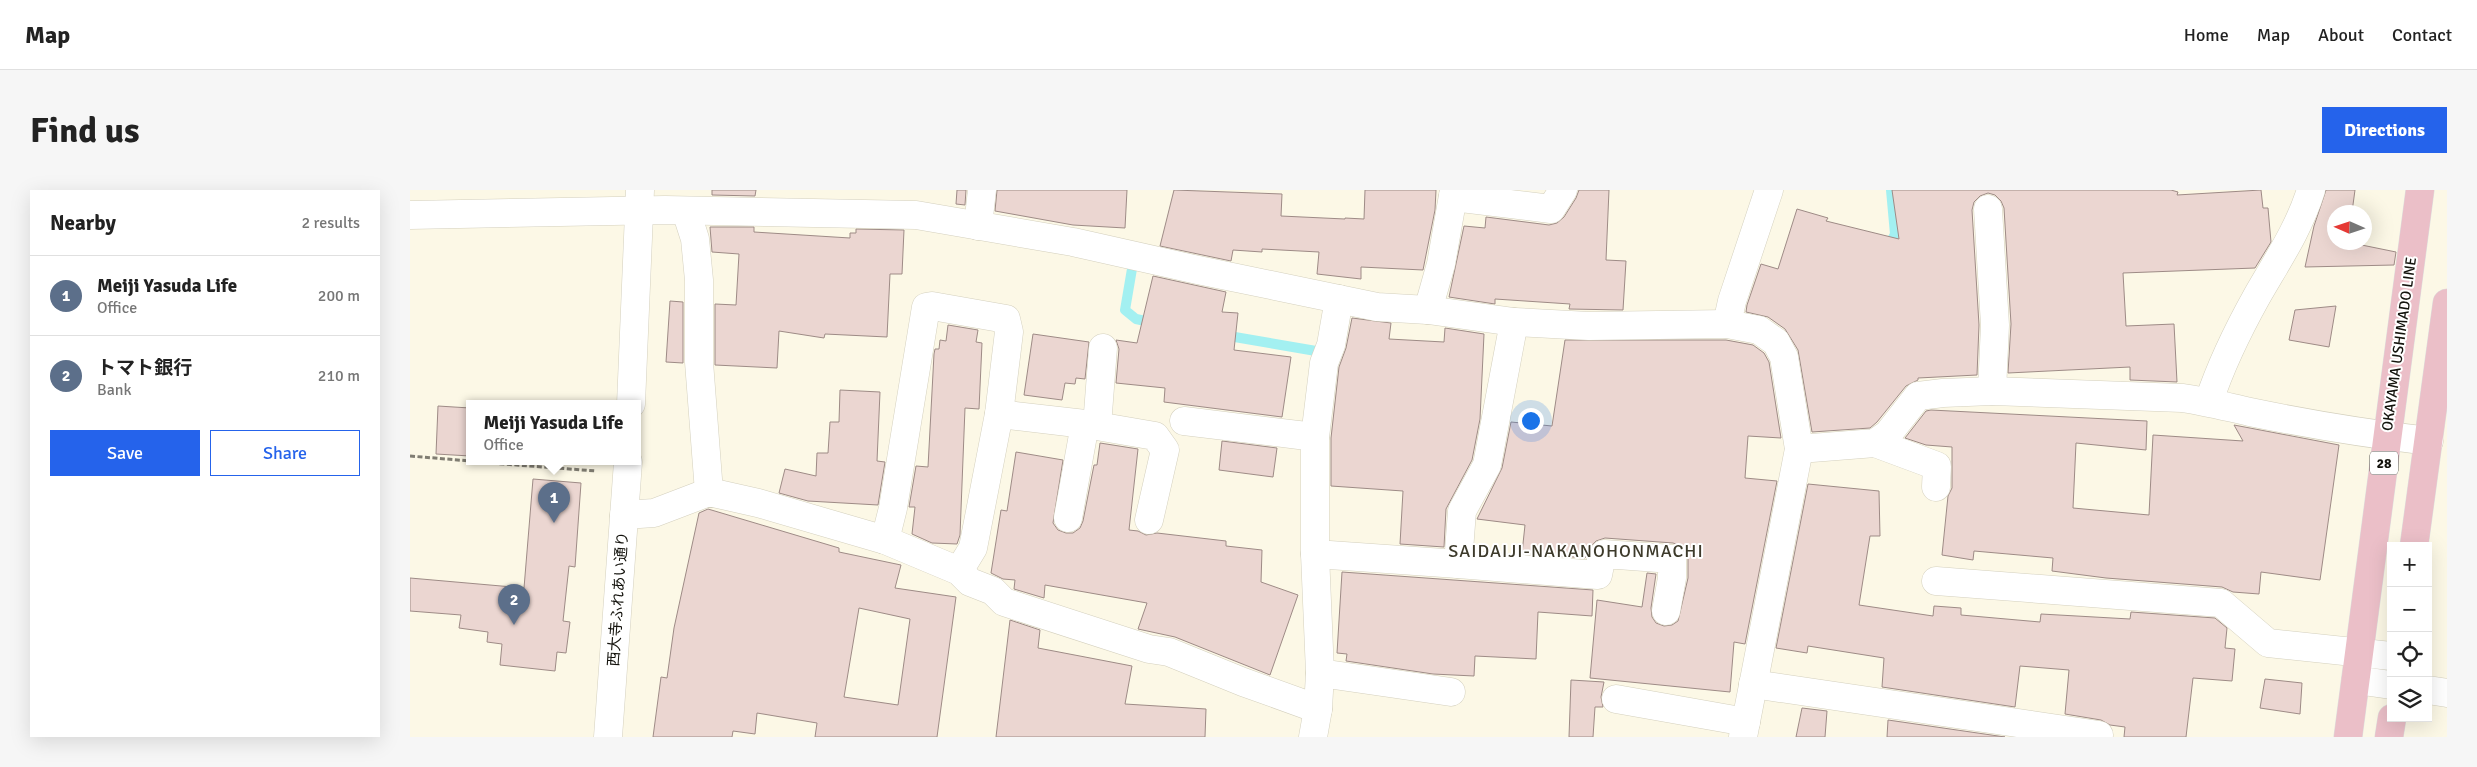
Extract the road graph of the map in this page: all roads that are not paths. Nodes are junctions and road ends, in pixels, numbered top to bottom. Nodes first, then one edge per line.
1 (982, 190) edge
2 (1563, 190) edge
3 (1769, 190) edge
4 (2312, 190) edge
5 (2420, 190) edge
6 (1454, 193) edge
7 (639, 200) edge
8 (1988, 208) dead end
9 (686, 211) junction
10 (410, 215) edge
11 (978, 226) junction
12 (1339, 299) junction
13 (2447, 303) edge
14 (1428, 310) junction
15 (1514, 322) junction
16 (1727, 324) junction
17 (1103, 348) dead end
18 (1992, 391) junction
19 (631, 400) edge
20 (2209, 402) junction
21 (999, 414) junction
22 (1184, 420) dead end
23 (1091, 425) junction
24 (2387, 436) junction
25 (1315, 437) junction
26 (2429, 441) junction
27 (1875, 443) junction
28 (1799, 449) junction
29 (1937, 465) dead end
30 (627, 468) edge
31 (708, 492) junction
32 (624, 515) junction
33 (1068, 518) dead end
34 (1149, 520) dead end
35 (885, 540) junction
36 (2415, 542) edge
37 (1315, 554) junction
38 (1458, 564) junction
39 (958, 570) junction
40 (1936, 581) dead end
41 (1666, 611) dead end
42 (2359, 653) junction
43 (2387, 656) edge
44 (1320, 673) junction
45 (2356, 680) junction
46 (1753, 684) junction
47 (2387, 684) edge
48 (2432, 691) edge
49 (1451, 692) dead end
50 (2447, 693) edge
51 (1616, 699) dead end
52 (1318, 709) junction
53 (2391, 722) edge
54 (1745, 729) edge
55 (2099, 735) dead end
56 (608, 737) edge
57 (1313, 737) edge
58 (2348, 737) edge
59 (2389, 737) edge

1 - 11 street
2 - 6 street
3 - 16 street
4 - 20 street
5 - 24 main road, OKAYAMA USHIMADO LINE / 28
6 - 14 street
7 - 9 street
7 - 10 street
7 - 19 street
8 - 18 street
9 - 11 street
9 - 31 street
11 - 12 street
12 - 14 street
12 - 25 street
13 - 26 main road
14 - 15 street
15 - 16 street
15 - 38 street
16 - 28 street
17 - 23 street
18 - 20 street
18 - 27 street
20 - 24 street
21 - 23 street
21 - 35 street
21 - 39 street
22 - 25 street
23 - 33 street
23 - 34 street
24 - 26 street
24 - 42 main road, OKAYAMA USHIMADO LINE / 28
25 - 37 street
26 - 36 main road
27 - 28 street
27 - 29 street
28 - 46 street
30 - 32 street, 西大寺ふれあい通り
31 - 32 street
31 - 35 street
32 - 56 street, 西大寺ふれあい通り
35 - 39 street
37 - 38 street
37 - 44 street
38 - 41 street
39 - 52 street
40 - 42 street
42 - 43 street
42 - 45 main road, OKAYAMA USHIMADO LINE / 28
44 - 49 street
44 - 52 street
45 - 47 street
45 - 58 main road, OKAYAMA USHIMADO LINE / 28
46 - 54 street
46 - 55 street
48 - 50 street
51 - 54 street
52 - 57 street
53 - 59 main road

